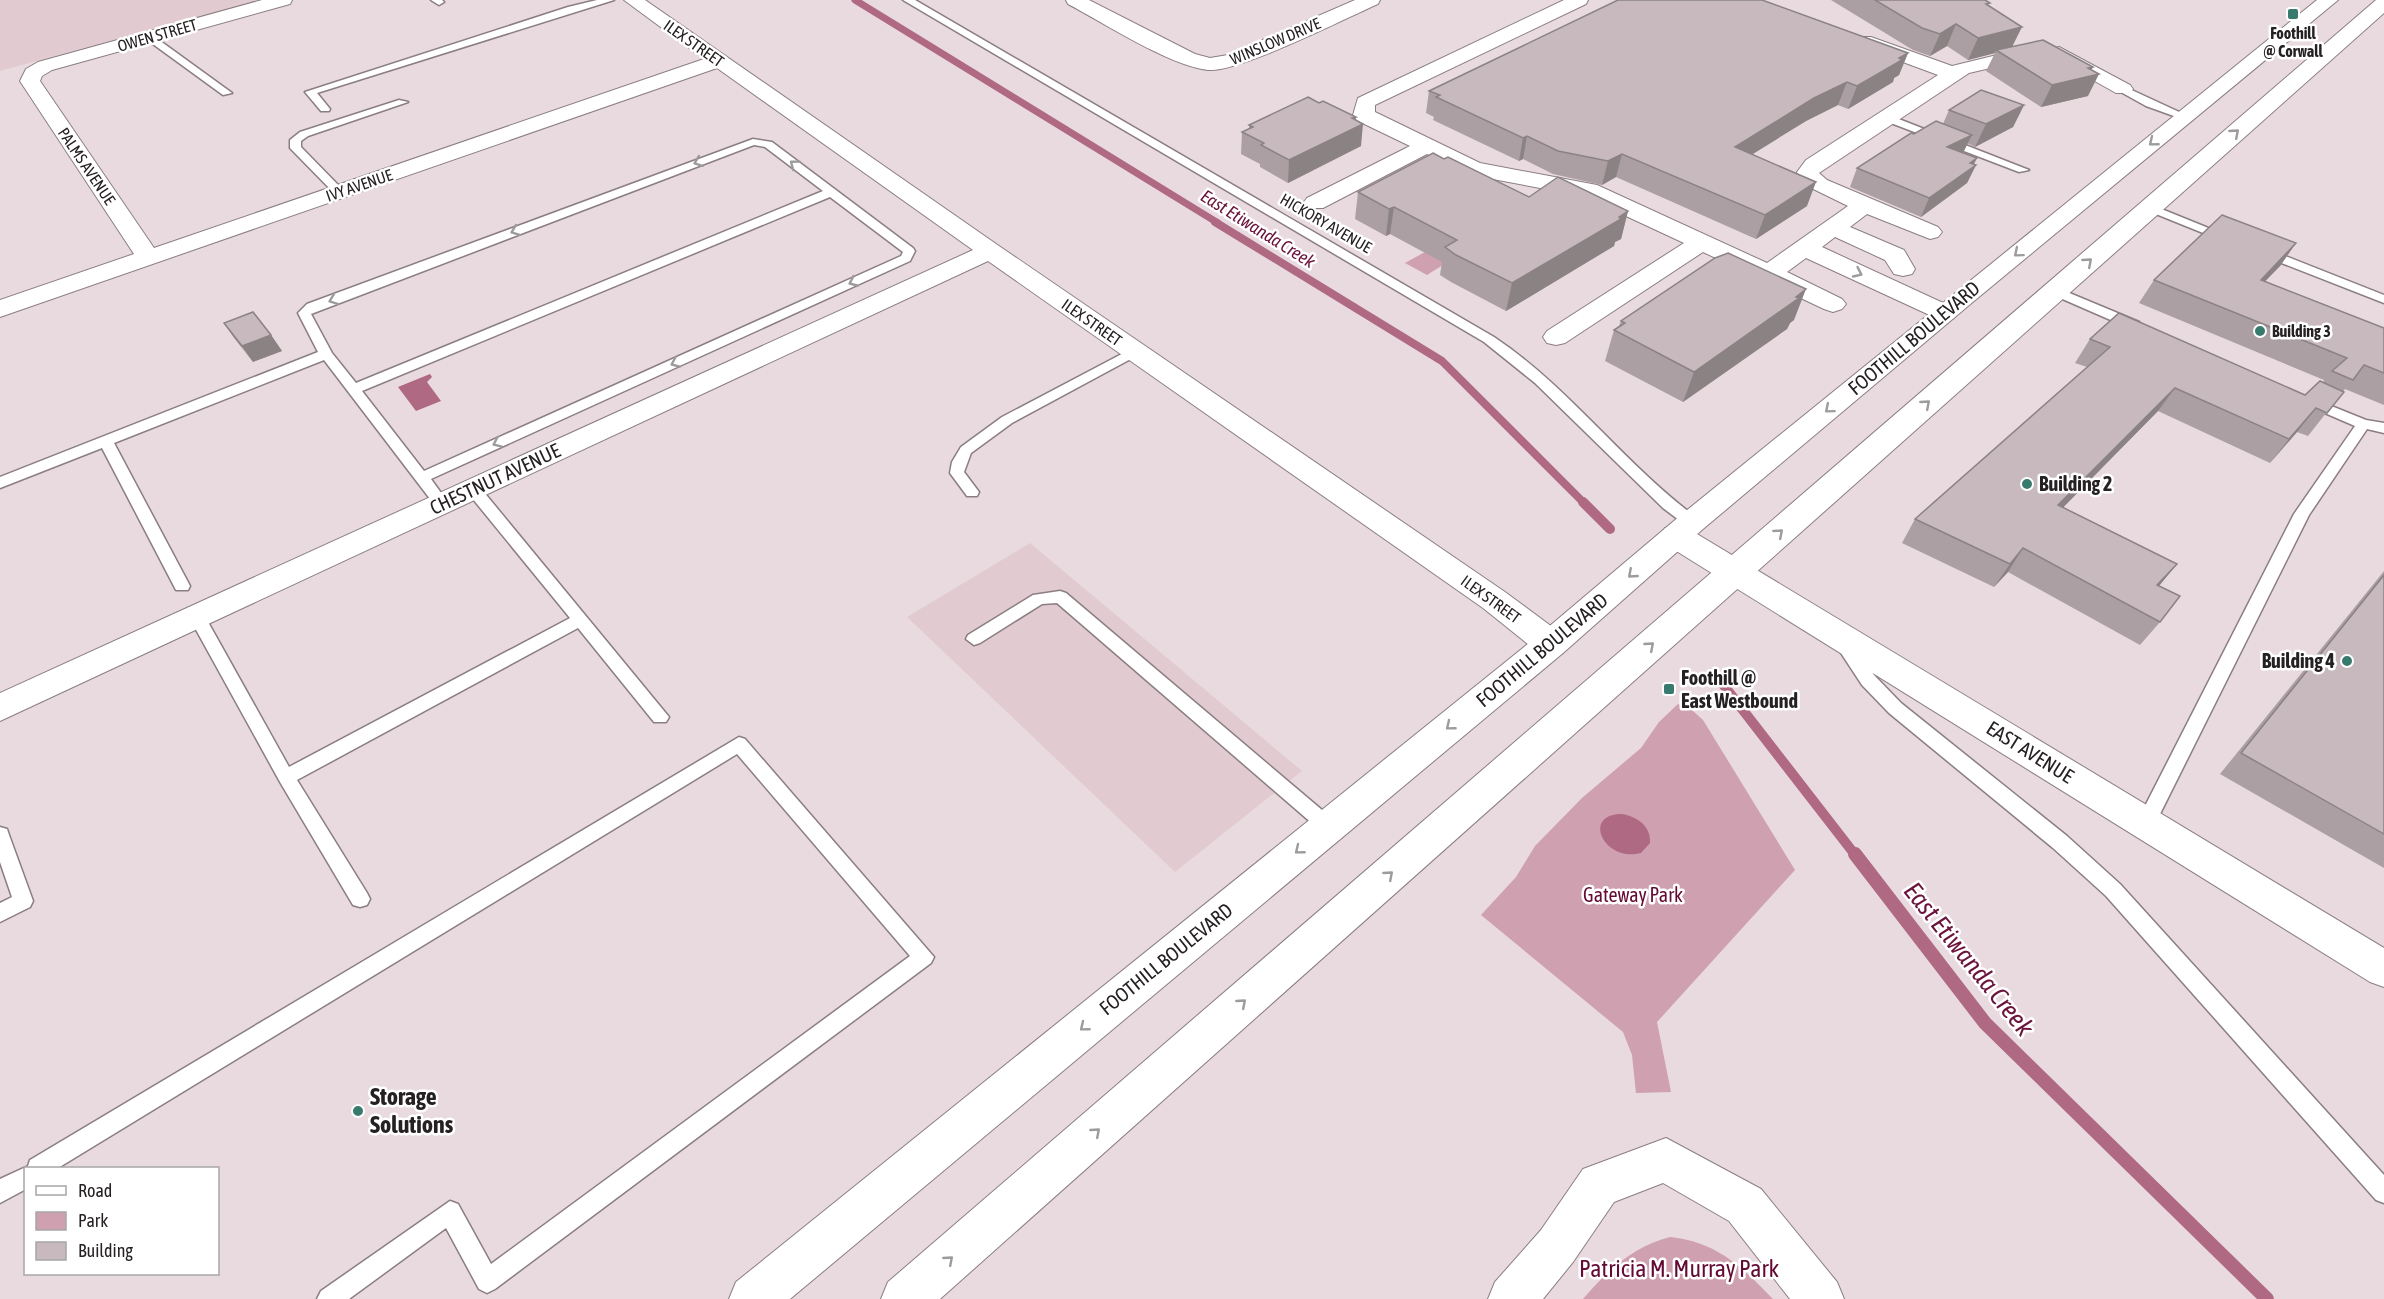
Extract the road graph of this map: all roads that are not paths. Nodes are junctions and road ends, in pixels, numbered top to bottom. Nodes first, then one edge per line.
1 (283, 0) edge
2 (609, 0) edge
3 (633, 0) edge
4 (908, 0) edge
5 (1075, 0) edge
6 (1371, 0) edge
7 (1580, 0) edge
8 (2329, 0) edge
9 (2384, 3) edge
10 (2022, 32) dead end
11 (1848, 36) edge
12 (149, 37) junction
13 (2051, 48) junction
14 (718, 61) junction
15 (33, 73) joint
16 (1953, 73) junction
17 (2123, 89) joint
18 (227, 93) dead end
19 (403, 102) dead end
20 (325, 109) dead end
21 (2185, 117) junction
22 (1887, 118) junction
23 (1426, 146) junction
24 (2023, 171) dead end
25 (339, 192) junction
26 (832, 192) junction
27 (1315, 203) dead end
28 (1865, 205) junction
29 (2150, 208) junction
30 (1930, 232) dead end
31 (1821, 237) junction
32 (1701, 242) junction
33 (990, 251) junction
34 (149, 258) junction
35 (1769, 273) junction
36 (2055, 291) junction
37 (1965, 296) junction
38 (2384, 299) edge
39 (1833, 304) dead end
40 (0, 309) edge
41 (1945, 313) junction
42 (2150, 332) edge
43 (1556, 337) dead end
44 (1135, 351) junction
45 (326, 354) junction
46 (354, 389) junction
47 (2299, 397) edge
48 (2363, 424) junction
49 (2384, 428) edge
50 (106, 441) junction
51 (423, 477) junction
52 (0, 483) edge
53 (473, 489) junction
54 (972, 492) dead end
55 (442, 504) junction
56 (1684, 529) junction
57 (1735, 571) junction
58 (182, 586) dead end
59 (197, 617) junction
60 (580, 620) junction
61 (1836, 633) junction
62 (974, 639) dead end
63 (1551, 644) junction
64 (0, 708) edge
65 (660, 717) dead end
66 (286, 777) junction
67 (2146, 823) junction
68 (1328, 826) junction
69 (0, 835) edge
70 (360, 899) dead end
71 (0, 913) edge
72 (2384, 969) edge
73 (41, 1167) edge
74 (24, 1177) edge
75 (0, 1192) edge
76 (2384, 1192) edge
77 (329, 1299) edge
78 (753, 1299) edge
79 (905, 1299) edge
80 (1512, 1299) edge
81 (1820, 1299) edge

1 - 12 street, OWEN STREET
2 - 20 lane
3 - 14 street, ILEX STREET
4 - 56 lane, HICKORY AVENUE
5 - 6 street, WINSLOW DRIVE
7 - 23 street
8 - 21 street, FOOTHILL BOULEVARD
29 -> 9 street
10 - 13 street
11 - 16 street
12 - 15 street, OWEN STREET
12 - 18 lane
13 - 16 street
13 - 17 street
14 - 25 street, IVY AVENUE
14 - 33 street, ILEX STREET
15 - 34 street, PALMS AVENUE
16 - 22 street
17 - 21 lane
19 - 25 lane
21 -> 37 street, FOOTHILL BOULEVARD
22 - 24 lane
22 - 28 street
23 - 27 street
23 - 32 street
25 - 34 street, IVY AVENUE
26 -> 45 lane
26 - 46 lane
26 -> 51 lane
28 - 30 street
28 - 31 street
36 -> 29 street
29 - 38 lane
31 - 35 street
31 - 37 street
31 -> 41 street
32 - 35 street
32 - 43 street
33 - 44 street, ILEX STREET
33 - 53 street, CHESTNUT AVENUE
34 - 40 street, IVY AVENUE
35 - 39 street
36 - 42 lane
57 -> 36 street
37 - 41 street, FOOTHILL BOULEVARD
41 -> 56 street, FOOTHILL BOULEVARD
44 - 54 lane
44 - 63 street, ILEX STREET
45 - 46 lane
45 - 50 lane
46 - 51 lane
47 - 48 lane
48 - 49 lane
48 - 67 lane
50 - 52 lane
50 - 58 lane
51 - 55 lane
53 - 55 street, CHESTNUT AVENUE
53 - 60 lane
55 - 59 street, CHESTNUT AVENUE
56 - 57 street, EAST AVENUE
56 -> 63 street, FOOTHILL BOULEVARD
57 - 61 street, EAST AVENUE
79 -> 57 street
59 - 64 street, CHESTNUT AVENUE
59 - 66 lane
60 - 65 lane
60 - 66 lane
61 - 67 street, EAST AVENUE
61 - 76 lane
62 - 68 lane
63 -> 68 street, FOOTHILL BOULEVARD
66 - 70 lane
67 - 72 street, EAST AVENUE
68 -> 78 street, FOOTHILL BOULEVARD
69 - 71 lane
73 - 77 lane
74 - 75 lane
80 - 81 street

